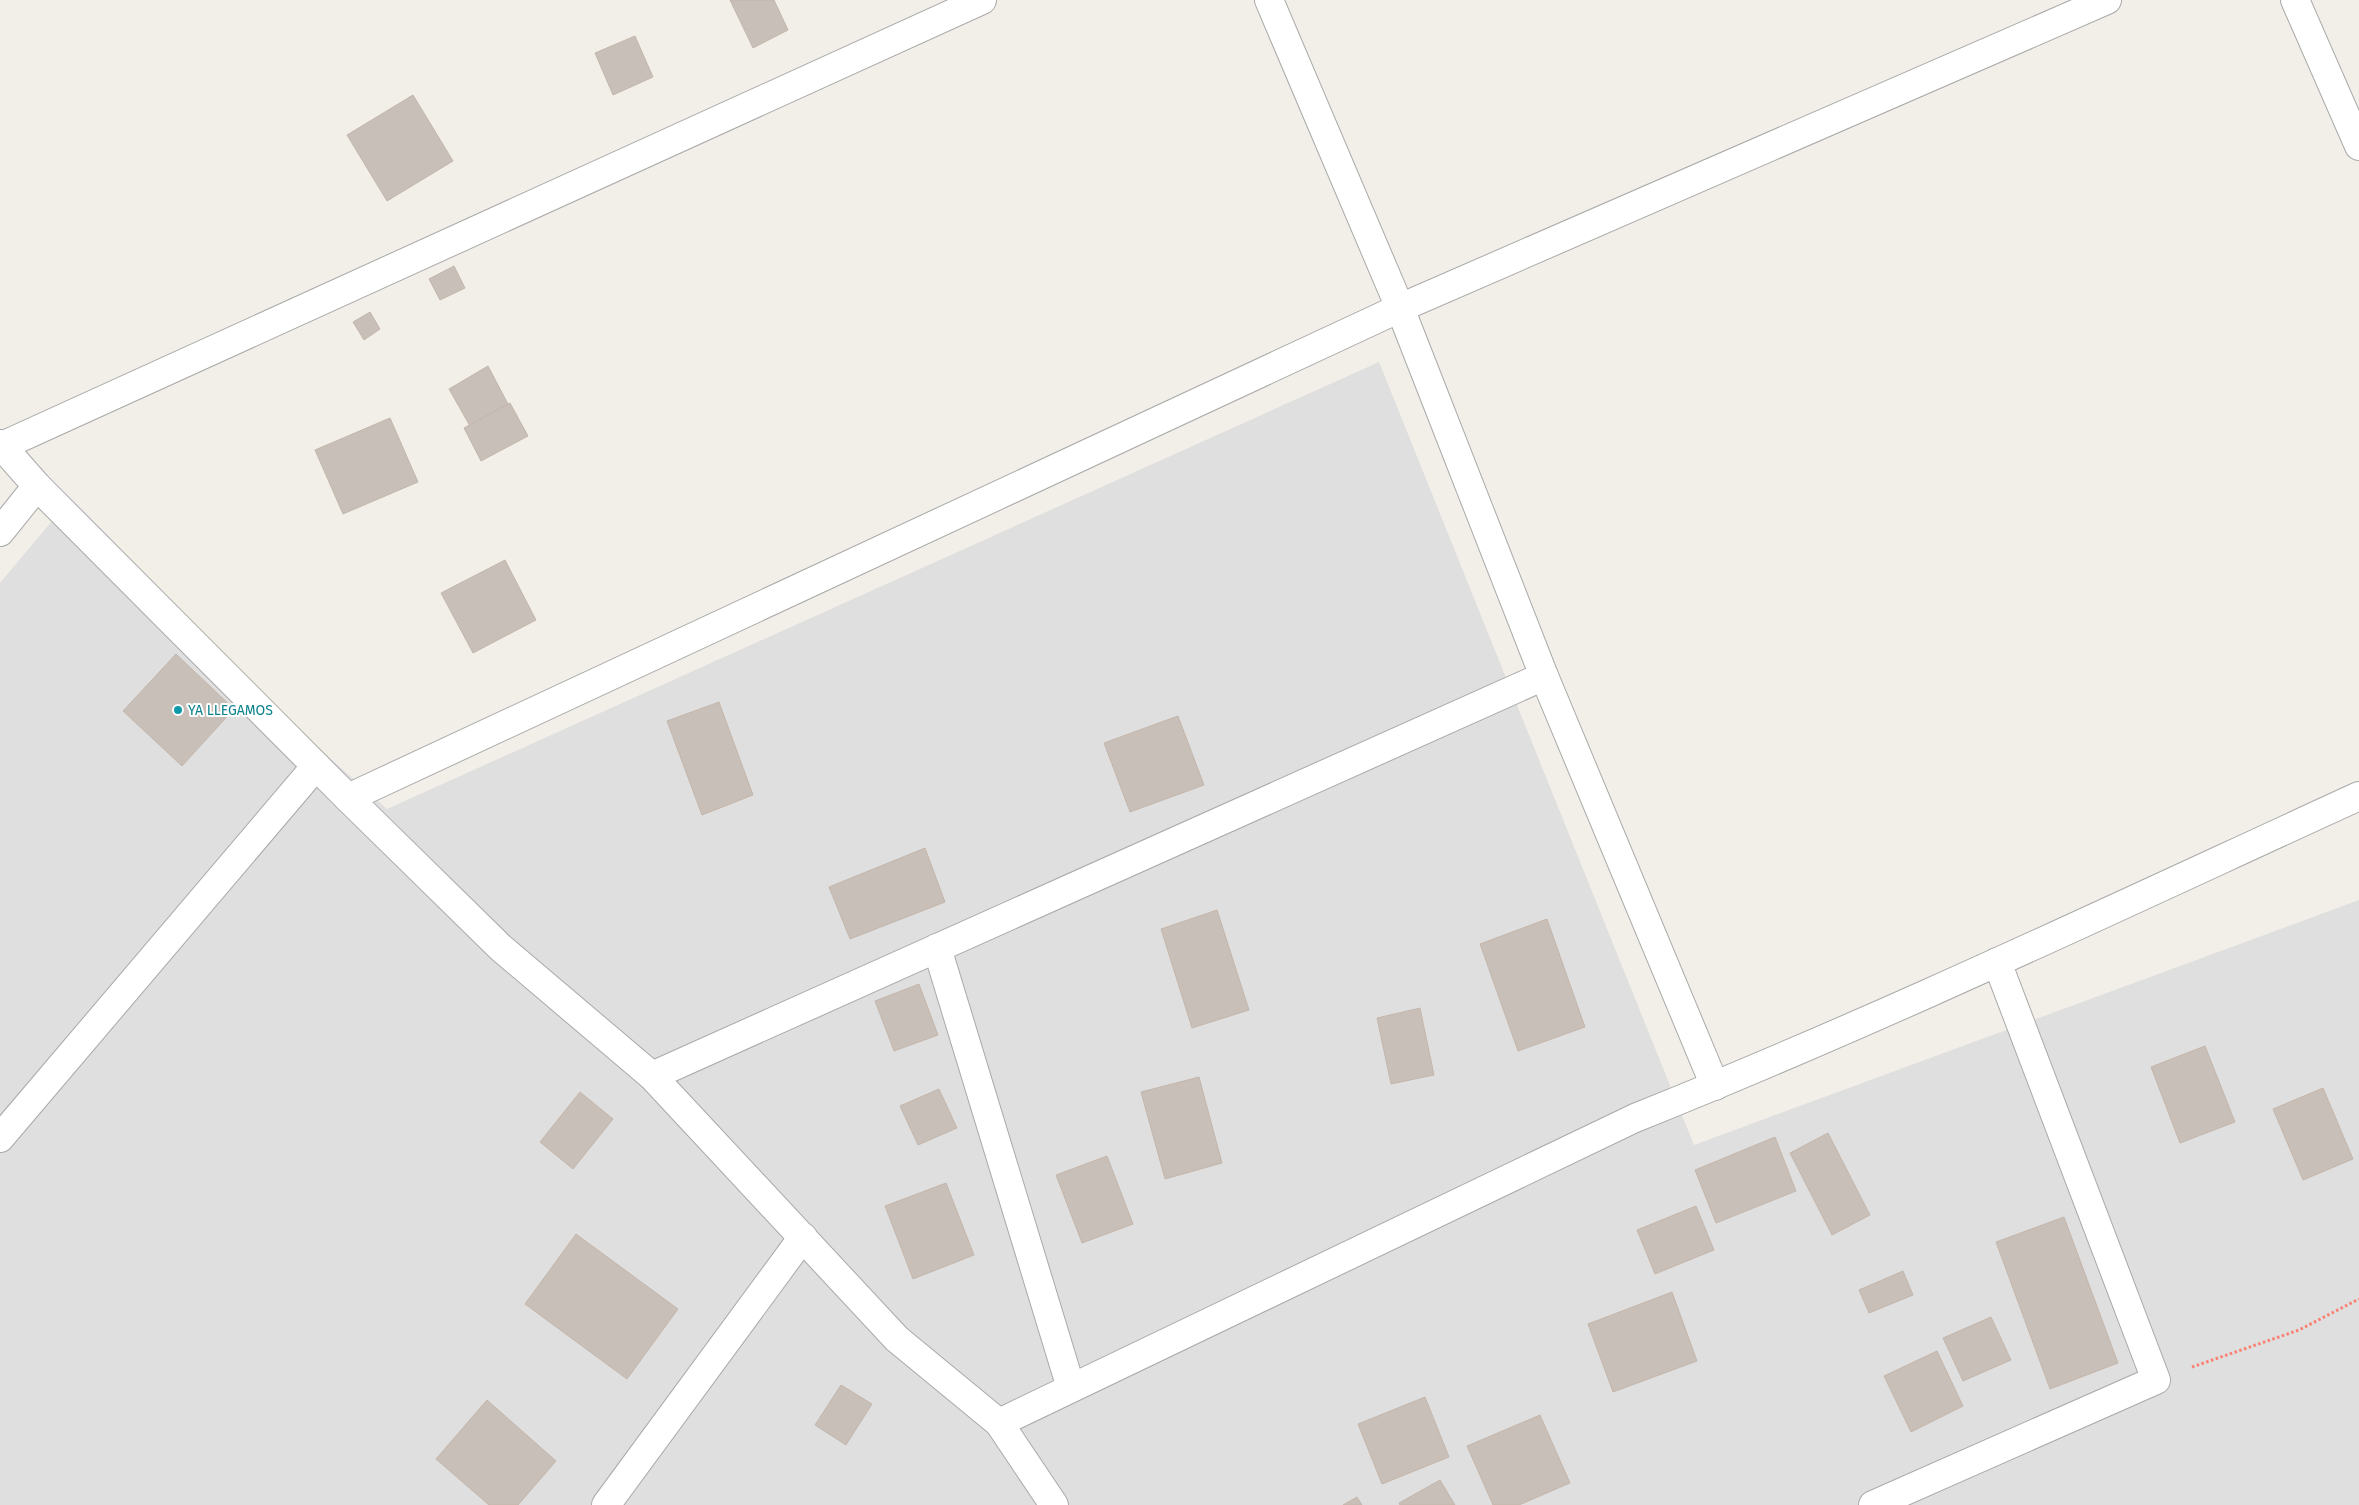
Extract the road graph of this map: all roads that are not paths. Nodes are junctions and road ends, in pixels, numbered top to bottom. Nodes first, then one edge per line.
1 (982, 0) edge
2 (1269, 0) edge
3 (2106, 0) edge
4 (2295, 0) edge
5 (2359, 146) edge
6 (1400, 308) junction
7 (1, 445) edge
8 (37, 486) junction
9 (0, 532) edge
10 (1544, 676) junction
11 (316, 766) junction
12 (2359, 796) edge
13 (348, 798) junction
14 (937, 948) junction
15 (1997, 962) junction
16 (652, 1076) junction
17 (1715, 1086) junction
18 (0, 1138) edge
19 (803, 1237) junction
20 (1071, 1388) junction
21 (999, 1423) junction
22 (606, 1505) edge
23 (1054, 1505) edge
24 (1873, 1505) edge

1 - 7 street
2 - 6 street
3 - 6 street
4 - 5 street
6 - 10 street
6 - 13 street
7 - 8 street
8 - 9 street
8 - 11 street
10 - 14 street
10 - 17 street
11 - 13 street
11 - 18 street
12 - 15 street
13 - 16 street
14 - 16 street
14 - 20 street
15 - 17 street
15 - 24 street
16 - 19 street
17 - 20 street
19 - 21 street
19 - 22 street
20 - 21 street
21 - 23 street

